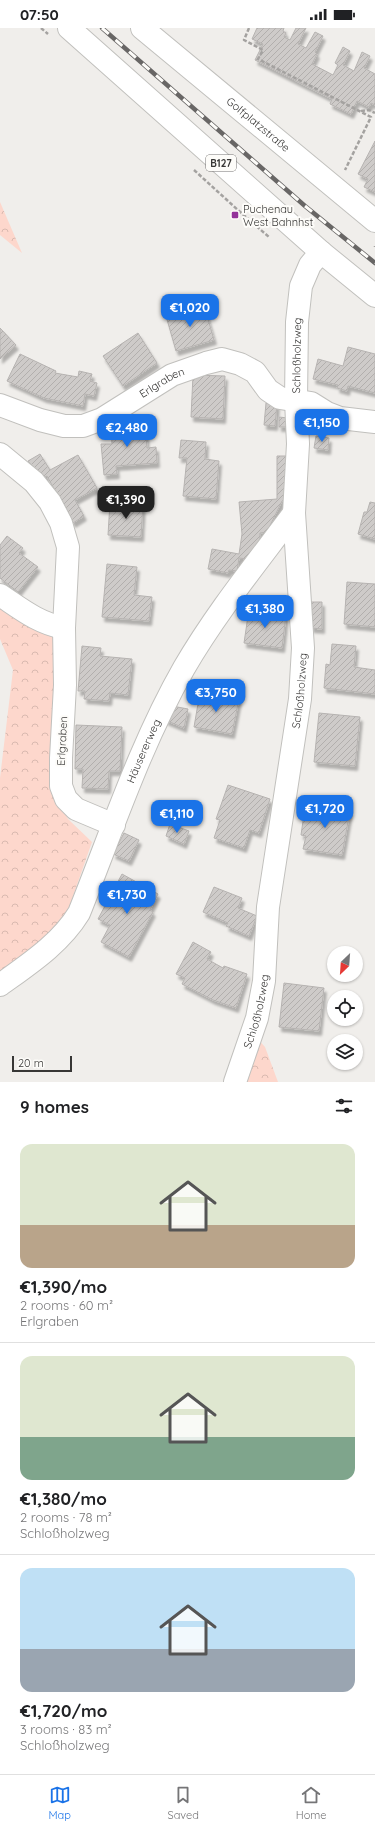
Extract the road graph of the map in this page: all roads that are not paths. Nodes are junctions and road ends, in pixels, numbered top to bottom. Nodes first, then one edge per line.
1 (69, 28) edge
2 (142, 28) edge
3 (375, 220) edge
4 (322, 252) junction
5 (375, 296) edge
6 (296, 400) junction
7 (0, 405) edge
8 (375, 422) edge
9 (0, 454) edge
10 (294, 513) junction
11 (0, 595) edge
12 (64, 628) junction
13 (114, 825) junction
14 (0, 986) edge
15 (235, 1082) edge

1 - 4 street, B127
2 - 3 street, Golfplatzstraße
4 - 5 street, B127
4 - 6 street, Schloßholzweg
6 - 7 street, Erlgraben
6 - 8 street, Erlgraben
6 - 10 street, Schloßholzweg
9 - 12 street, Erlgraben
10 - 13 street, Häusererweg
10 - 15 street, Schloßholzweg
11 - 12 street
12 - 13 street, Erlgraben
13 - 14 street, Häusererweg

